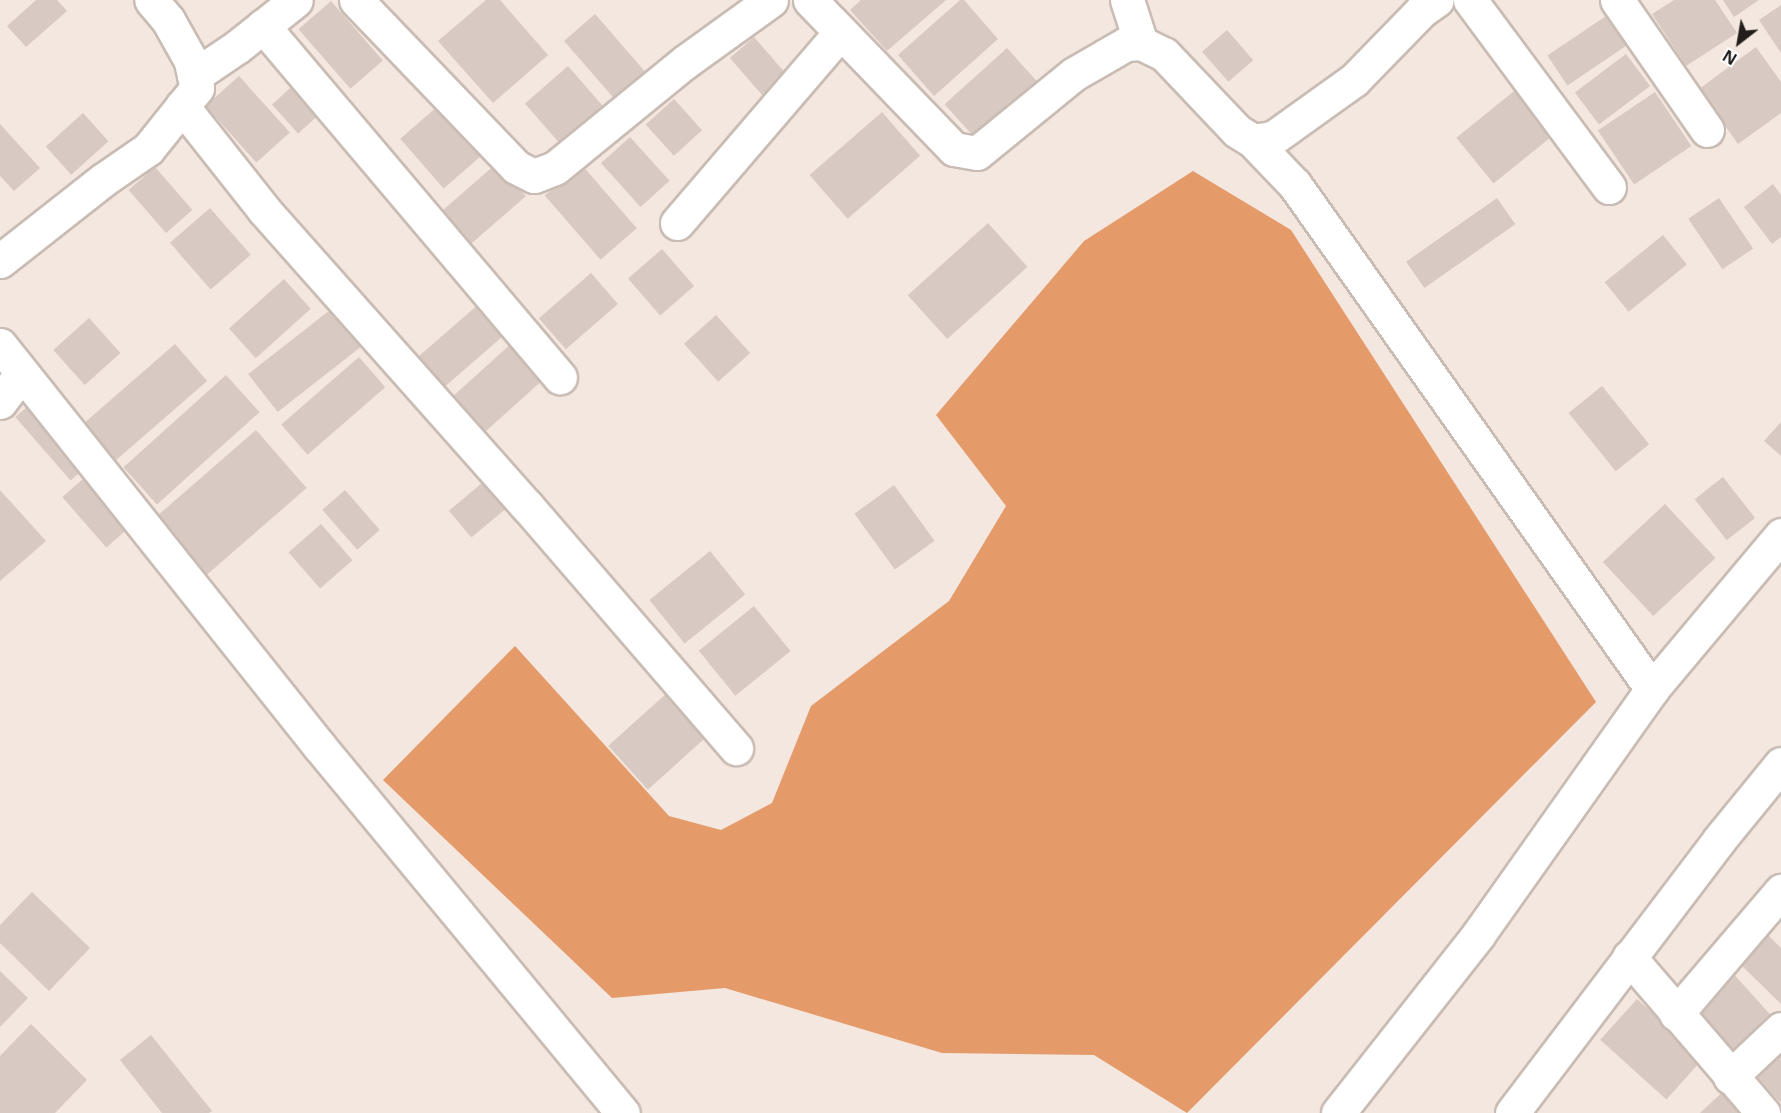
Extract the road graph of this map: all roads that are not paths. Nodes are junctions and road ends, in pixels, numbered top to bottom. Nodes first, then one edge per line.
1 (151, 0) edge
2 (296, 0) edge
3 (356, 0) edge
4 (771, 0) edge
5 (810, 0) edge
6 (1127, 0) edge
7 (1470, 0) edge
8 (1617, 0) edge
9 (1423, 4) edge
10 (263, 26) junction
11 (840, 33) junction
12 (1142, 44) junction
13 (194, 76) junction
14 (182, 106) junction
15 (1707, 130) dead end
16 (1253, 141) junction
17 (1609, 187) dead end
18 (677, 224) dead end
19 (0, 261) edge
20 (0, 345) edge
21 (22, 373) junction
22 (560, 377) dead end
23 (0, 402) edge
24 (1781, 535) edge
25 (1652, 689) junction
26 (736, 748) dead end
27 (1781, 764) edge
28 (1781, 891) edge
29 (1629, 957) junction
30 (1676, 1014) junction
31 (1781, 1029) edge
32 (1730, 1077) junction
33 (623, 1113) edge
34 (1338, 1113) edge
35 (1512, 1113) edge
36 (1762, 1113) edge

1 - 13 street
2 - 10 street
3 - 4 street
5 - 11 street
6 - 12 street
7 - 17 street
8 - 15 street
9 - 16 street
10 - 13 street
10 - 22 street
11 - 12 street
11 - 18 street
12 - 16 street
13 - 14 street
14 - 19 street
14 - 26 street
16 - 25 street
20 - 21 street
21 - 23 street
21 - 33 street
24 - 25 street
25 - 34 street
27 - 29 street
28 - 30 street
29 - 30 street
29 - 35 street
30 - 32 street
31 - 32 street
32 - 36 street

